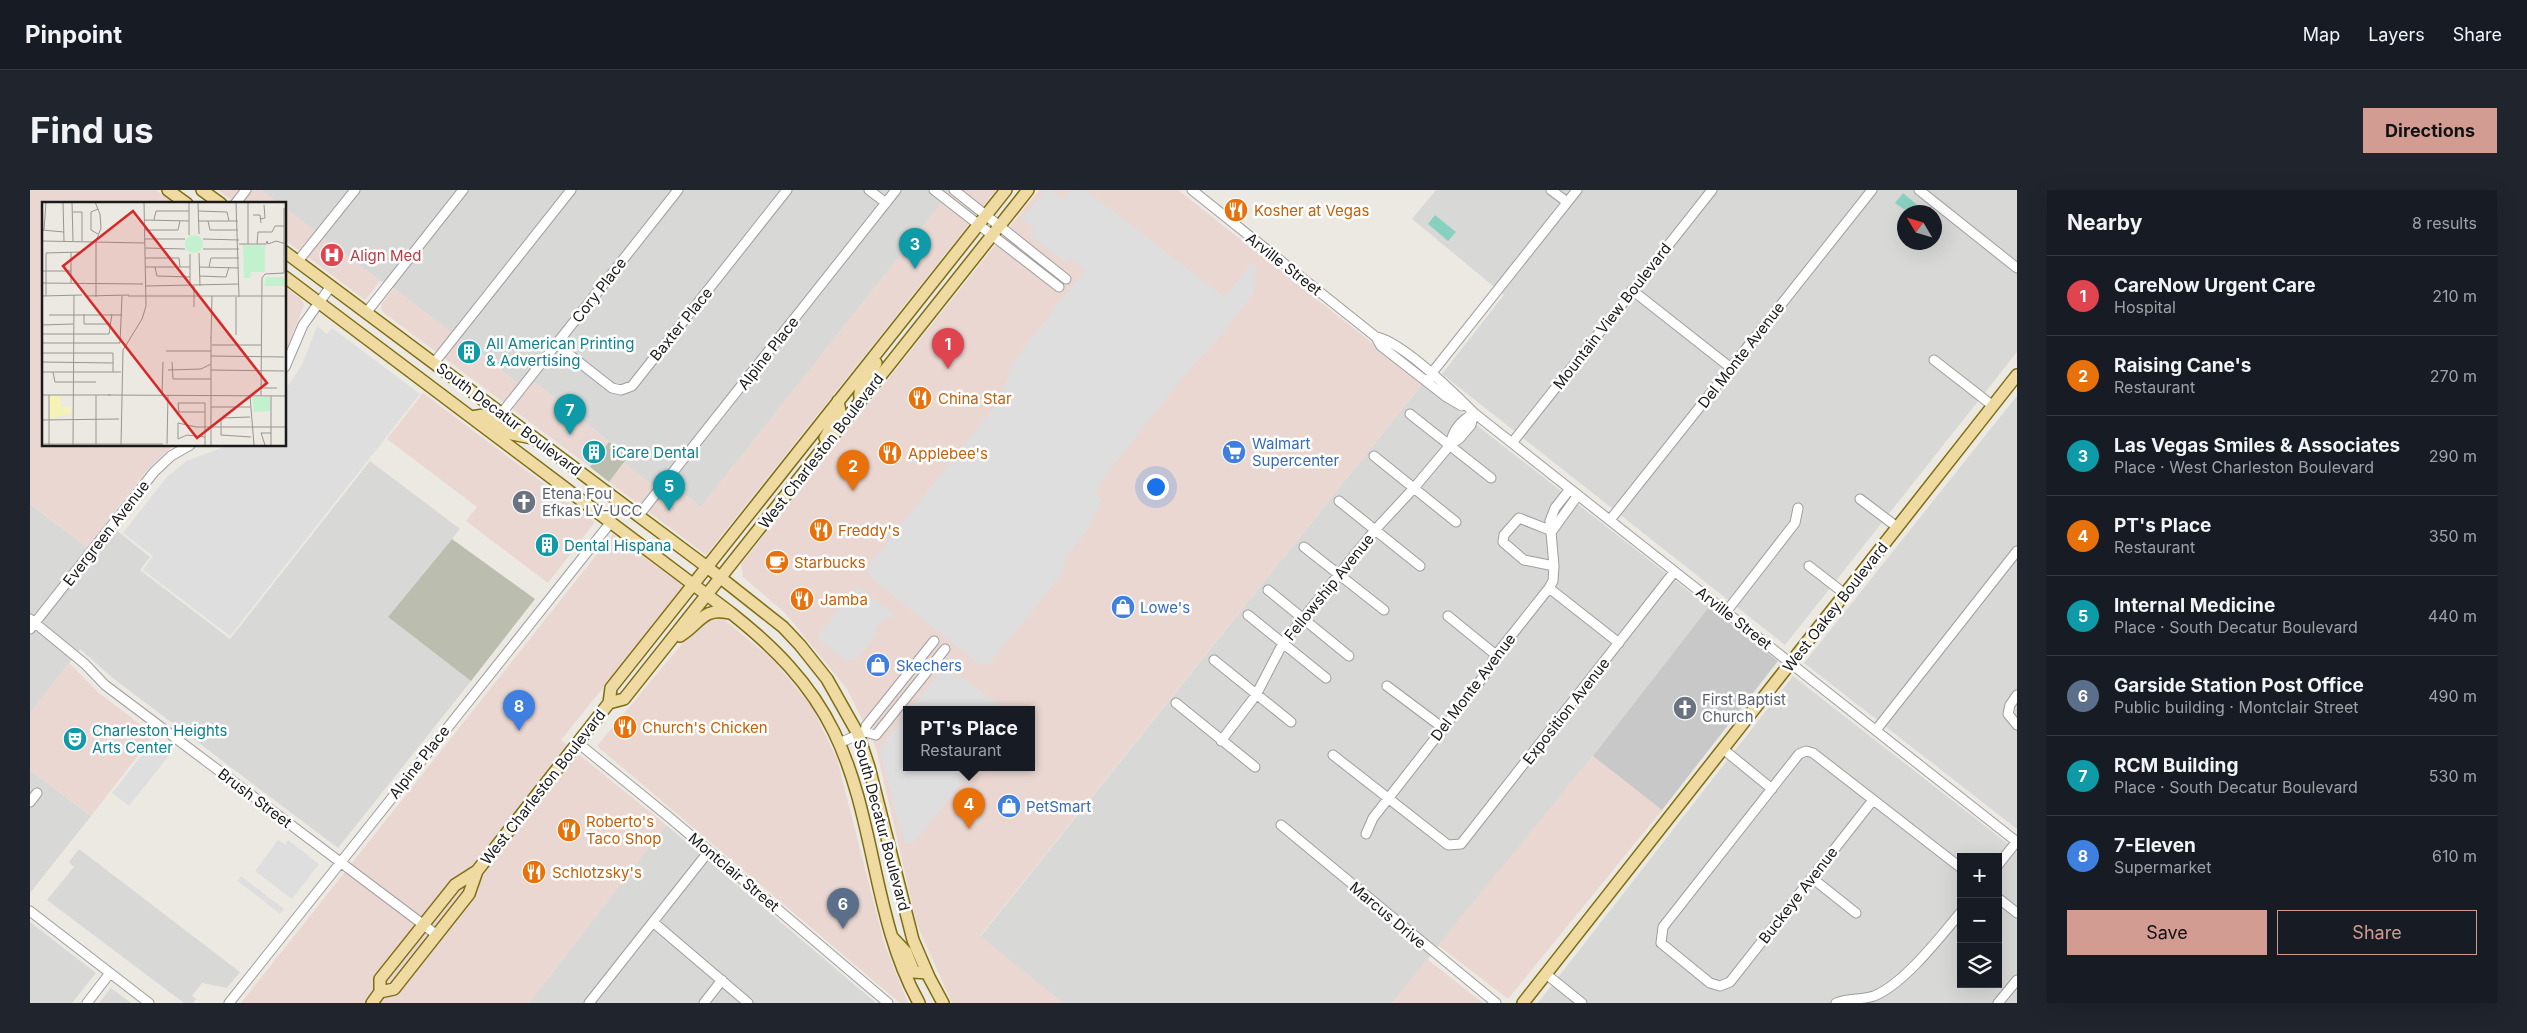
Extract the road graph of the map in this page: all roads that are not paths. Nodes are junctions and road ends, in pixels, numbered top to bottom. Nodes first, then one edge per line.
1 (168, 190) edge
2 (202, 190) edge
3 (246, 190) edge
4 (354, 190) edge
5 (463, 190) edge
6 (571, 190) edge
7 (678, 190) edge
8 (787, 190) edge
9 (869, 190) edge
10 (896, 190) edge
11 (934, 190) edge
12 (954, 190) edge
13 (1006, 190) edge
14 (1028, 190) edge
15 (1192, 190) edge
16 (1551, 190) edge
17 (1577, 190) edge
18 (1712, 190) edge
19 (1872, 190) edge
20 (1919, 190) edge
21 (183, 202) edge
22 (218, 202) edge
23 (237, 202) edge
24 (1567, 202) junction
25 (886, 203) junction
26 (993, 220) junction
27 (985, 230) junction
28 (286, 253) edge
29 (298, 261) junction
30 (2017, 267) edge
31 (286, 279) edge
32 (1066, 279) dead end
33 (331, 286) junction
34 (1060, 287) dead end
35 (1632, 290) junction
36 (319, 303) junction
37 (366, 313) junction
38 (895, 330) junction
39 (1376, 337) junction
40 (556, 344) junction
41 (1398, 348) junction
42 (1399, 360) junction
43 (1934, 360) dead end
44 (434, 363) junction
45 (286, 364) edge
46 (1731, 368) junction
47 (1431, 374) junction
48 (2015, 382) edge
49 (1432, 386) junction
50 (860, 400) junction
51 (838, 401) junction
52 (1993, 406) junction
53 (1474, 413) junction
54 (502, 414) junction
55 (1410, 414) dead end
56 (471, 417) junction
57 (491, 432) junction
58 (535, 439) junction
59 (1512, 443) junction
60 (1450, 445) junction
61 (188, 446) edge
62 (818, 454) junction
63 (1374, 456) dead end
64 (1491, 478) dead end
65 (1414, 488) junction
66 (1570, 489) junction
67 (1578, 495) junction
68 (1860, 499) dead end
69 (1338, 501) dead end
70 (1798, 508) dead end
71 (639, 515) junction
72 (1610, 520) junction
73 (611, 522) junction
74 (1456, 522) dead end
75 (1897, 527) junction
76 (1375, 530) junction
77 (1552, 532) junction
78 (1304, 546) dead end
79 (2017, 551) edge
80 (1420, 566) dead end
81 (1554, 566) junction
82 (1809, 566) dead end
83 (707, 567) junction
84 (1674, 572) junction
85 (1339, 574) junction
86 (721, 578) junction
87 (693, 584) junction
88 (1549, 588) junction
89 (1268, 590) dead end
90 (1845, 594) junction
91 (707, 595) junction
92 (1384, 610) dead end
93 (1726, 612) junction
94 (731, 613) junction
95 (1248, 615) dead end
96 (1448, 616) dead end
97 (1302, 618) junction
98 (31, 624) edge
99 (671, 640) junction
100 (934, 640) dead end
101 (1283, 643) junction
102 (1619, 643) junction
103 (945, 648) dead end
104 (1496, 655) junction
105 (1349, 656) dead end
106 (1214, 660) dead end
107 (1790, 663) junction
108 (1326, 678) dead end
109 (1387, 686) dead end
110 (1256, 695) junction
111 (2017, 696) edge
112 (1176, 703) dead end
113 (609, 704) junction
114 (1291, 722) dead end
115 (2017, 725) edge
116 (1443, 728) junction
117 (1876, 730) junction
118 (862, 733) junction
119 (1222, 740) junction
120 (578, 743) junction
121 (839, 743) junction
122 (1723, 749) junction
123 (1333, 755) dead end
124 (1255, 768) dead end
125 (1772, 789) junction
126 (37, 793) dead end
127 (1387, 799) junction
128 (1873, 800) junction
129 (30, 802) edge
130 (1281, 825) dead end
131 (1366, 834) dead end
132 (2017, 842) edge
133 (709, 851) junction
134 (2002, 860) edge
135 (340, 863) junction
136 (1957, 865) edge
137 (477, 871) junction
138 (1812, 878) junction
139 (2002, 901) edge
140 (30, 911) edge
141 (2017, 912) edge
142 (1856, 913) dead end
143 (1957, 917) edge
144 (653, 922) junction
145 (423, 925) junction
146 (890, 934) junction
147 (437, 935) junction
148 (110, 973) junction
149 (927, 973) junction
150 (1546, 974) junction
151 (722, 980) junction
152 (2017, 980) edge
153 (380, 992) junction
154 (87, 1003) edge
155 (149, 1003) edge
156 (229, 1003) edge
157 (372, 1003) edge
158 (589, 1003) edge
159 (704, 1003) edge
160 (748, 1003) edge
161 (888, 1003) edge
162 (919, 1003) edge
163 (944, 1003) edge
164 (1496, 1003) edge
165 (1523, 1003) edge
166 (1582, 1003) edge
167 (1836, 1003) edge
168 (1998, 1003) edge

1 - 21 main road
2 - 22 main road
3 - 23 street
4 - 29 street
5 - 37 street
6 - 44 street
7 - 40 street, Cory Place
8 - 40 street, Baxter Place
9 - 25 street
10 - 25 street, Alpine Place
11 - 27 street
12 - 26 street
13 - 26 main road, West Charleston Boulevard
14 - 26 main road, West Charleston Boulevard
15 - 39 street, Arville Street
16 - 24 street
17 - 24 street
18 - 35 street, Mountain View Boulevard
19 - 46 street, Del Monte Avenue
20 - 30 street
24 - 47 street
25 - 71 street, Alpine Place
26 - 27 main road, West Charleston Boulevard
26 - 27 main road, West Charleston Boulevard
26 - 32 street
27 - 34 street
27 - 38 main road, West Charleston Boulevard
27 - 50 main road, West Charleston Boulevard
28 - 29 main road, South Decatur Boulevard
29 - 33 main road, South Decatur Boulevard
31 - 36 main road, South Decatur Boulevard
33 - 36 street
33 - 37 main road, South Decatur Boulevard
35 - 46 street
35 - 59 street, Mountain View Boulevard
36 - 45 street
36 - 56 main road, South Decatur Boulevard
37 - 44 main road, South Decatur Boulevard
38 - 50 main road
38 - 51 main road, West Charleston Boulevard
39 - 41 street, Arville Street
39 - 42 street, Arville Street
40 - 54 street, Cory Place
41 - 42 street
41 - 47 street, Arville Street
42 - 49 street, Arville Street
43 - 52 street
44 - 54 main road, South Decatur Boulevard
46 - 72 street, Del Monte Avenue
47 - 49 street
47 - 53 street, Arville Street
48 - 52 main road, West Oakey Boulevard
49 - 53 street, Arville Street
50 - 62 main road, West Charleston Boulevard
51 - 62 main road
51 - 83 main road, West Charleston Boulevard
52 - 75 main road, West Oakey Boulevard
53 - 59 street, Arville Street
53 - 60 street, Fellowship Avenue
54 - 56 main road
54 - 58 main road, South Decatur Boulevard
55 - 60 street
56 - 57 main road, South Decatur Boulevard
57 - 58 main road
57 - 73 main road, South Decatur Boulevard
58 - 71 main road, South Decatur Boulevard
59 - 66 street, Arville Street
60 - 64 street
60 - 65 street, Fellowship Avenue
61 - 98 street, Evergreen Avenue
62 - 86 main road, West Charleston Boulevard
63 - 65 street
65 - 74 street
65 - 76 street, Fellowship Avenue
66 - 67 street, Arville Street
66 - 77 street, Del Monte Avenue
67 - 72 street, Arville Street
67 - 77 street
68 - 75 street
69 - 76 street
70 - 93 street
71 - 83 main road, South Decatur Boulevard
72 - 84 street, Arville Street
73 - 87 main road, South Decatur Boulevard
73 - 135 street, Alpine Place
75 - 90 main road, West Oakey Boulevard
76 - 80 street
76 - 85 street, Fellowship Avenue
77 - 81 street, Del Monte Avenue
77 - 81 street
78 - 85 street
79 - 117 street
81 - 88 street, Del Monte Avenue
82 - 90 street
83 - 86 main road, South Decatur Boulevard
83 - 87 main road, West Charleston Boulevard
84 - 93 street, Arville Street
84 - 102 street, Exposition Avenue
85 - 92 street
85 - 97 street, Fellowship Avenue
86 - 91 main road, West Charleston Boulevard
86 - 118 main road, South Decatur Boulevard
87 - 91 main road, South Decatur Boulevard
87 - 113 main road, West Charleston Boulevard
88 - 102 street
88 - 104 street, Del Monte Avenue
89 - 97 street
90 - 107 main road, West Oakey Boulevard
91 - 94 main road, South Decatur Boulevard
91 - 99 main road, West Charleston Boulevard
93 - 107 street, Arville Street
94 - 99 main road
94 - 121 main road, South Decatur Boulevard
95 - 101 street
96 - 104 street
97 - 101 street, Fellowship Avenue
97 - 105 street
98 - 135 street, Brush Street
99 - 113 main road, West Charleston Boulevard
100 - 118 street
101 - 108 street
101 - 110 street, Fellowship Avenue
102 - 127 street, Exposition Avenue
103 - 118 street
104 - 116 street, Del Monte Avenue
106 - 110 street
107 - 117 street, Arville Street
107 - 122 main road, West Oakey Boulevard
109 - 116 street
110 - 114 street
110 - 119 street, Fellowship Avenue
111 - 115 street
112 - 119 street
113 - 120 main road, West Charleston Boulevard
116 - 127 street, Del Monte Avenue
117 - 132 street, Arville Street
118 - 121 street
118 - 149 main road, South Decatur Boulevard
119 - 124 street
120 - 133 street, Montclair Street
120 - 137 main road, West Charleston Boulevard
121 - 146 main road, South Decatur Boulevard
122 - 125 street
122 - 150 main road, West Oakey Boulevard
123 - 127 street
125 - 128 street
125 - 138 street, Buckeye Avenue
126 - 129 street
127 - 131 street, Del Monte Avenue
128 - 136 street
128 - 138 street, Buckeye Avenue
130 - 164 street, Marcus Drive
132 - 134 street
133 - 144 street
133 - 161 street, Montclair Street
135 - 145 street, Brush Street
135 - 156 street, Alpine Place
137 - 145 main road, West Charleston Boulevard
137 - 147 main road, West Charleston Boulevard
138 - 142 street
139 - 141 street
140 - 148 street
143 - 167 street
144 - 151 street
144 - 158 street
145 - 147 street, Brush Street
145 - 153 main road, West Charleston Boulevard
146 - 149 main road
146 - 162 main road, South Decatur Boulevard
147 - 153 main road, West Charleston Boulevard
148 - 154 street
148 - 155 street
149 - 163 main road, South Decatur Boulevard
150 - 165 main road, West Oakey Boulevard
150 - 166 street
151 - 159 street
151 - 160 street
152 - 168 street
153 - 157 main road, West Charleston Boulevard

